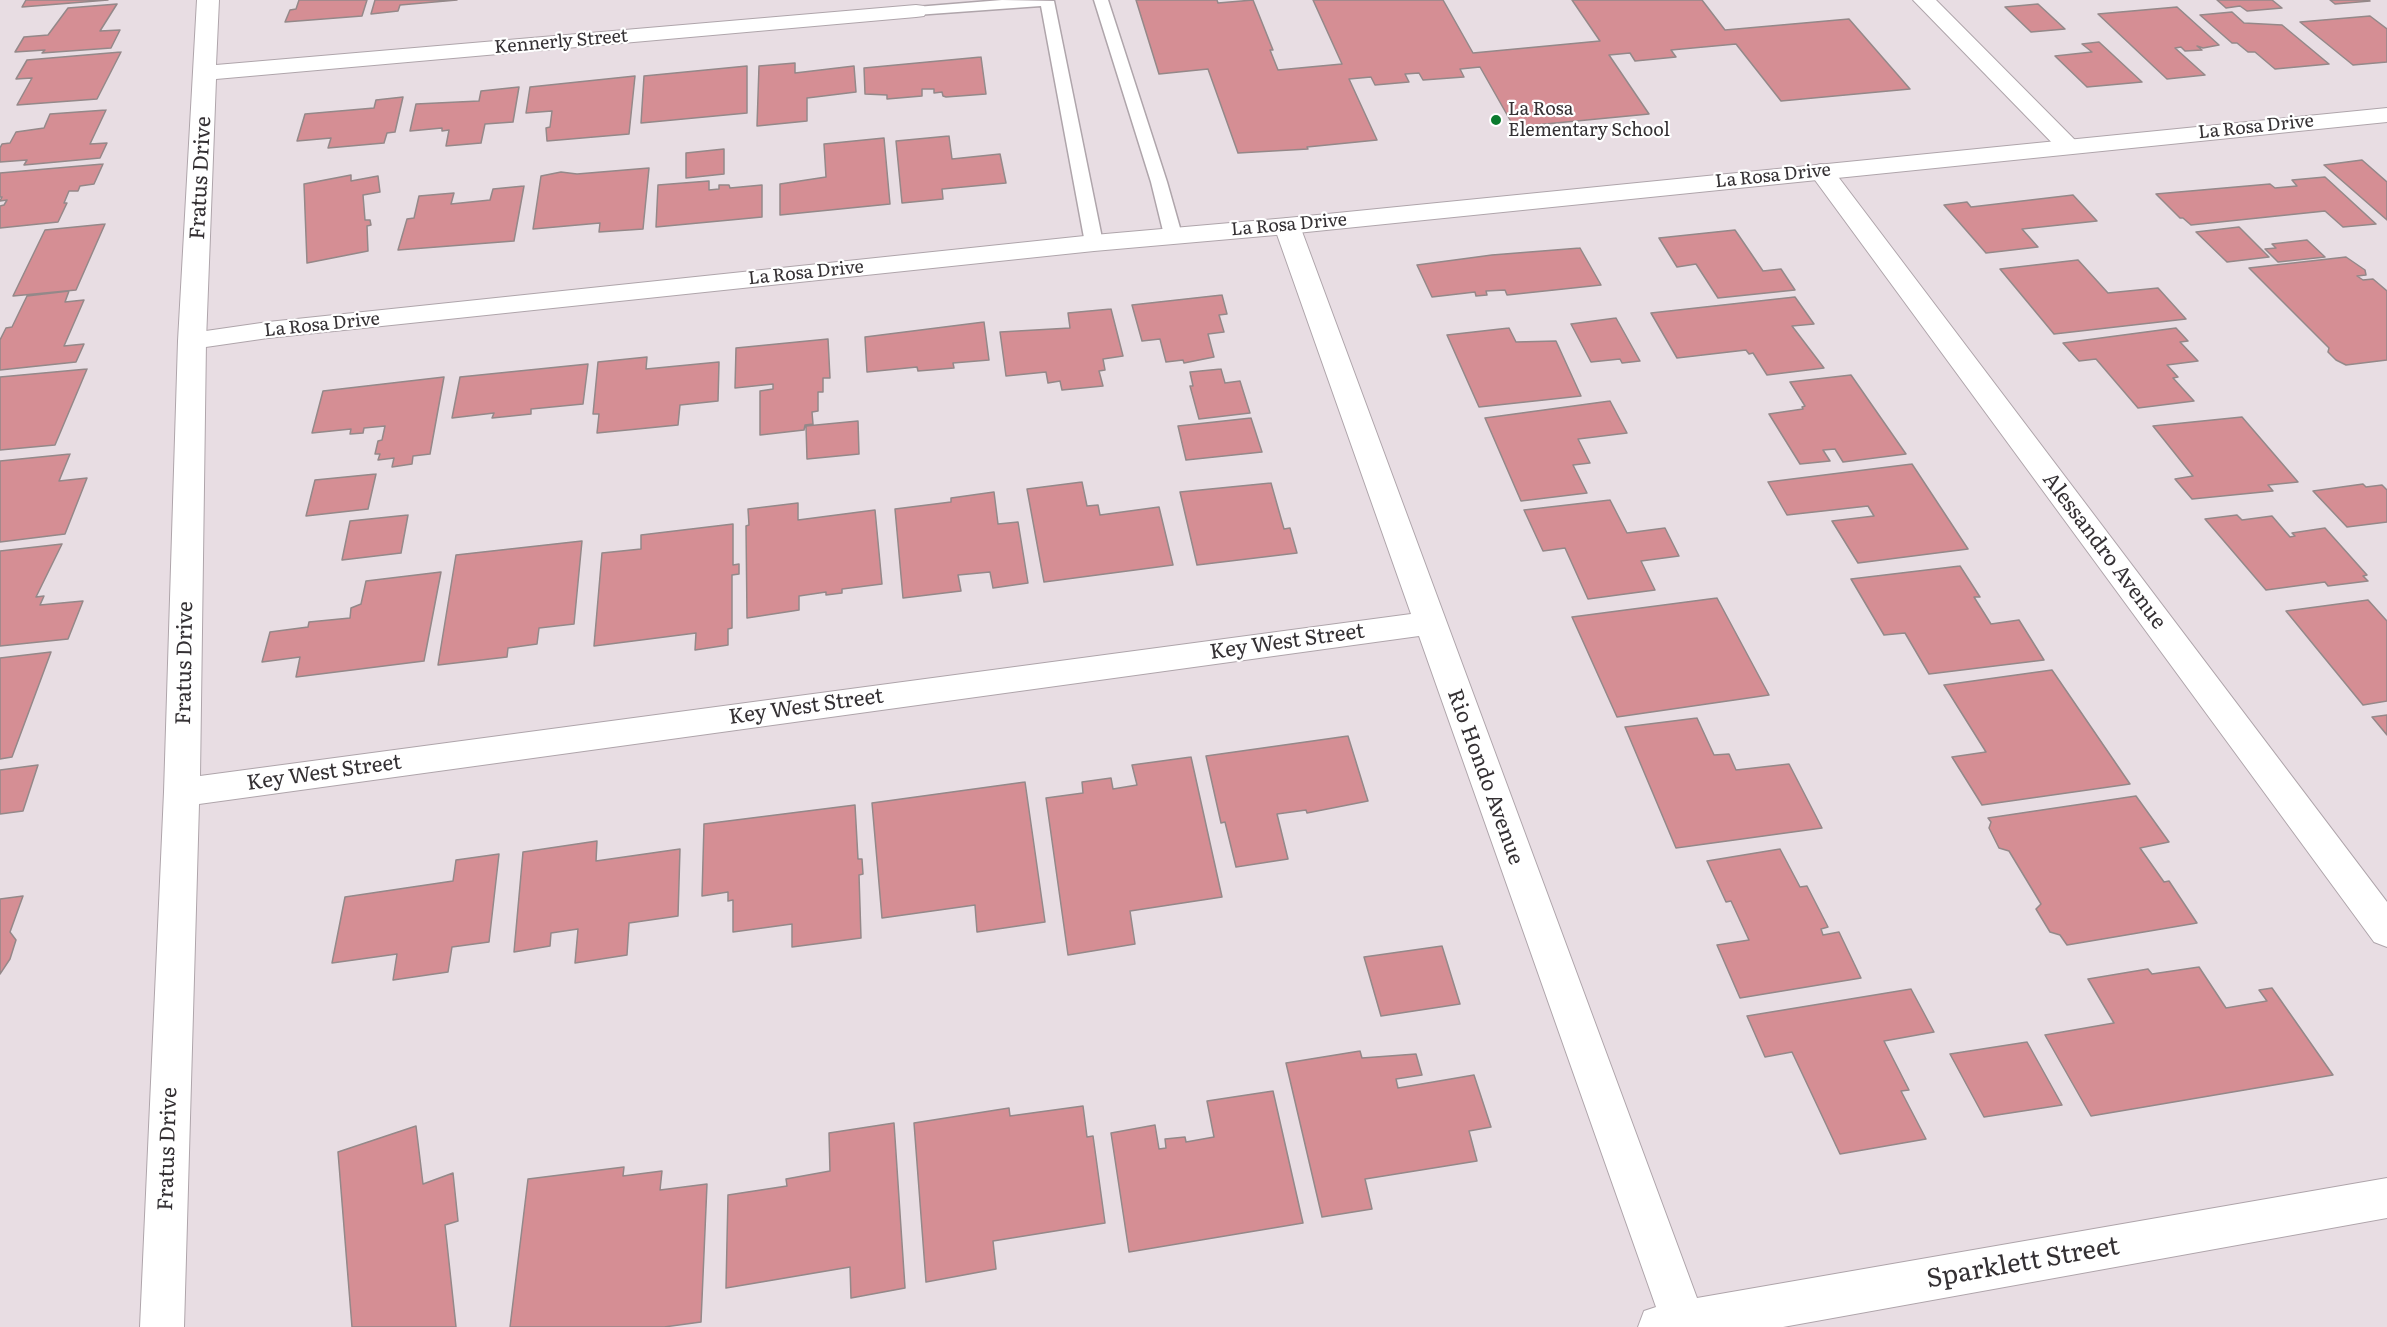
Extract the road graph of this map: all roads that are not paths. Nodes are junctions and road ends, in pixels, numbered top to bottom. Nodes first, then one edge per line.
1 (208, 0) edge
2 (1053, 0) edge
3 (1101, 0) edge
4 (1924, 0) edge
5 (1047, 1) edge
6 (916, 11) joint
7 (206, 73) junction
8 (2387, 115) edge
9 (2068, 146) junction
10 (1821, 171) junction
11 (1287, 226) junction
12 (1173, 235) junction
13 (1094, 243) junction
14 (192, 341) junction
15 (1429, 623) junction
16 (182, 792) junction
17 (2387, 932) edge
18 (2387, 1198) edge
19 (1676, 1326) edge
20 (162, 1327) edge

1 - 7 street, Fratus Drive
2 - 5 lane
3 - 12 lane
4 - 9 street
5 - 6 lane
5 - 13 lane
6 - 7 street, Kennerly Street
7 - 14 street, Fratus Drive
8 - 9 street, La Rosa Drive
9 - 10 street, La Rosa Drive
10 - 11 street, La Rosa Drive
10 - 17 street, Alessandro Avenue
11 - 12 street, La Rosa Drive
11 - 15 street, Rio Hondo Avenue
12 - 13 street, La Rosa Drive
13 - 14 street, La Rosa Drive
14 - 16 street, Fratus Drive
15 - 16 street, Key West Street
15 - 19 street, Rio Hondo Avenue
16 - 20 street, Fratus Drive
18 - 19 street, Sparklett Street

